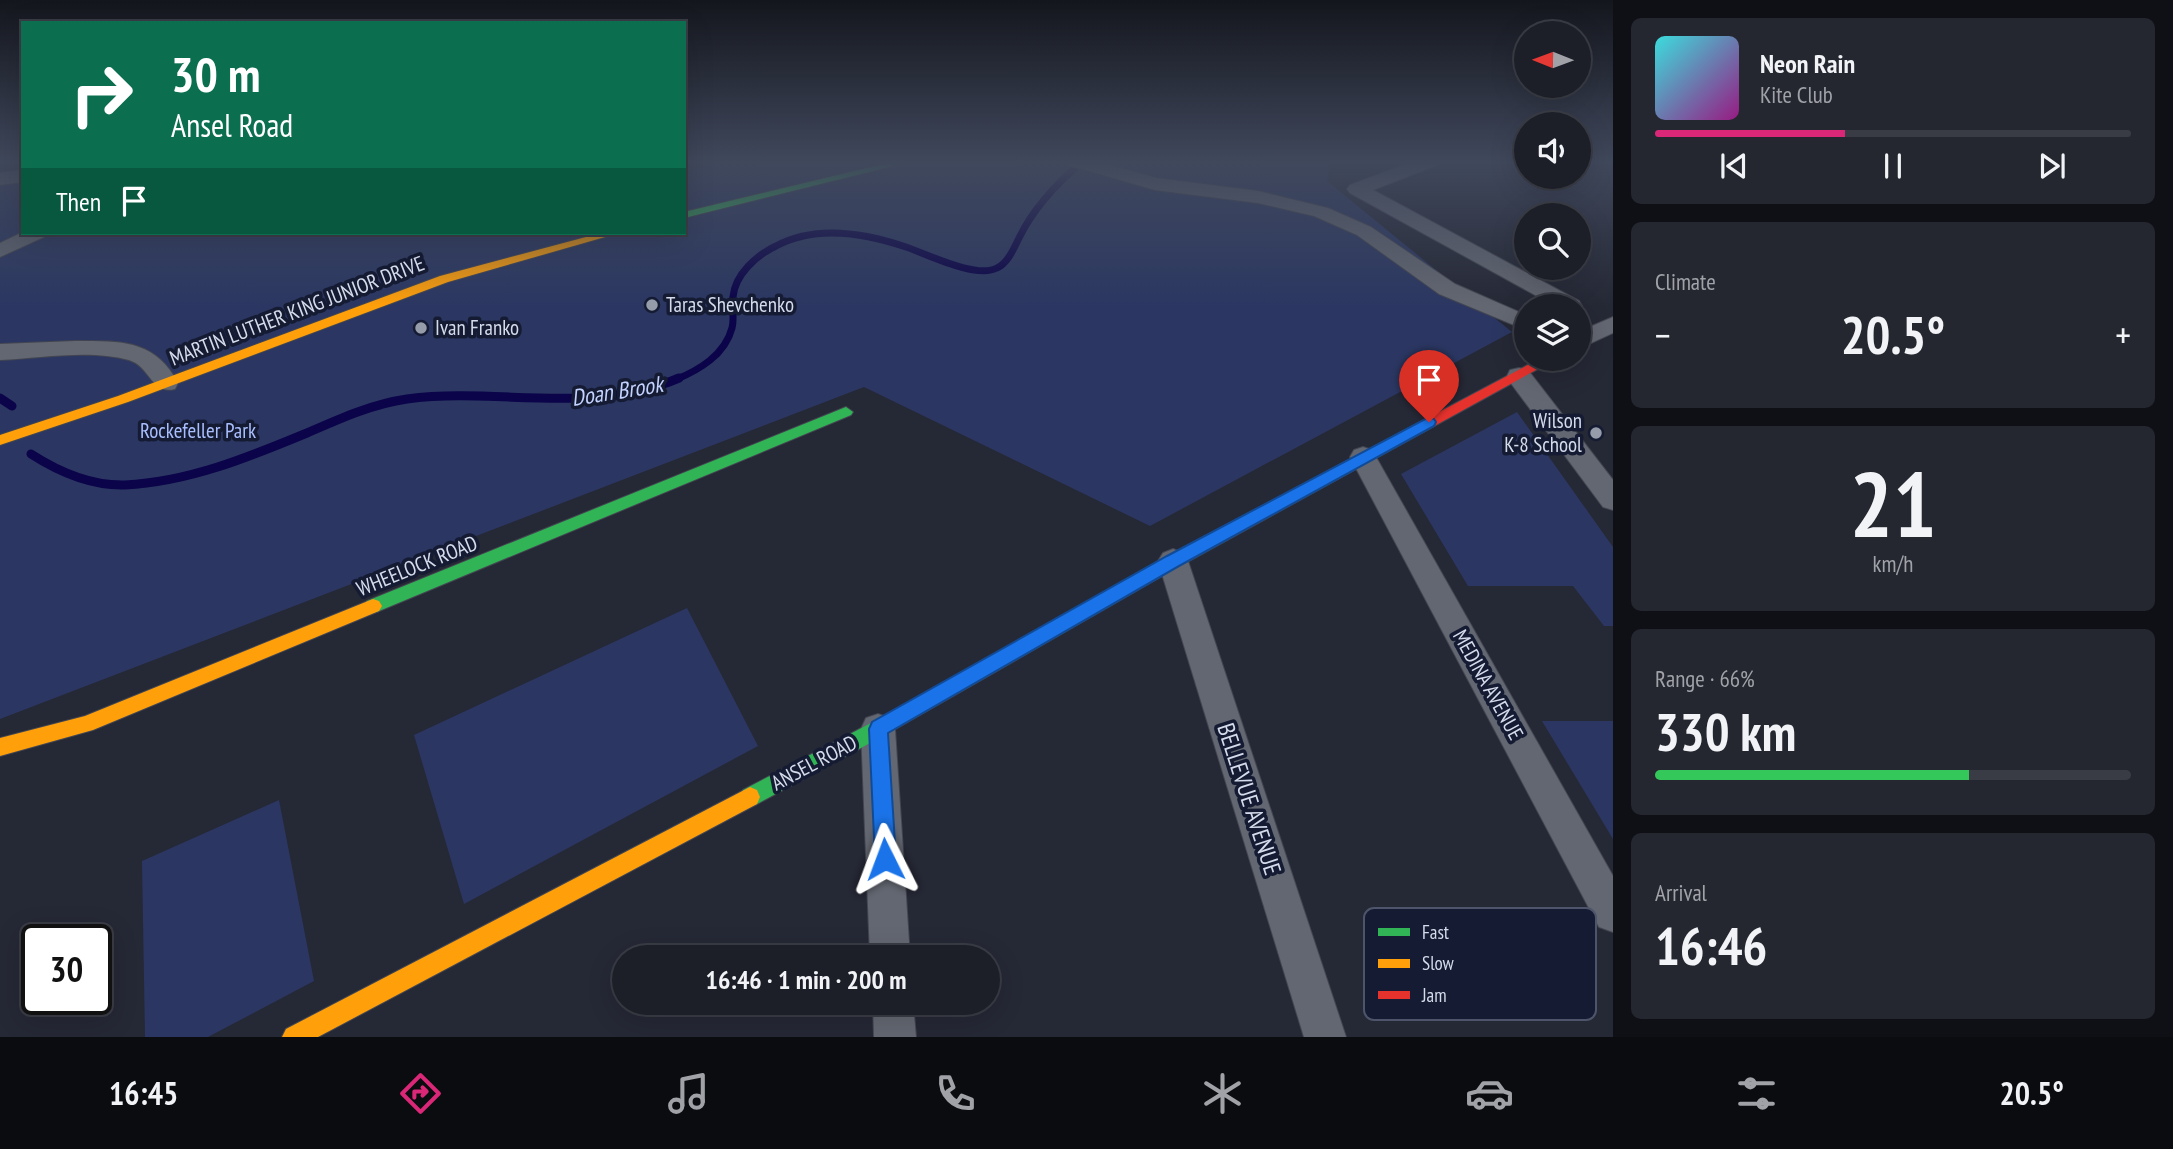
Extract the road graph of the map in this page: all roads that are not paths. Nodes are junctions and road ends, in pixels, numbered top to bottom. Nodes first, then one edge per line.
1 (707, 209) edge
2 (1310, 209) edge
3 (1394, 209) edge
4 (686, 215) edge
5 (33, 235) edge
6 (606, 235) edge
7 (0, 251) edge
8 (1549, 294) edge
9 (1591, 316) edge
10 (1514, 318) edge
11 (1611, 326) edge
12 (1591, 335) edge
13 (0, 352) edge
14 (1528, 371) edge
15 (1519, 376) junction
16 (166, 383) junction
17 (846, 412) dead end
18 (0, 440) edge
19 (1363, 457) junction
20 (1613, 500) edge
21 (1173, 561) junction
22 (878, 729) junction
23 (0, 747) edge
24 (1613, 913) edge
25 (889, 945) edge
26 (369, 997) junction
27 (894, 1015) edge
28 (294, 1037) edge
29 (358, 1037) edge
30 (895, 1037) edge
31 (1325, 1037) edge

1 - 4 street
2 - 10 street
3 - 8 street
5 - 7 street
6 - 16 street, MARTIN LUTHER KING JUNIOR DRIVE
9 - 11 street
11 - 12 street
13 - 16 street
14 - 15 street, ANSEL ROAD
15 - 19 street, ANSEL ROAD
15 - 20 street
16 - 18 street, MARTIN LUTHER KING JUNIOR DRIVE
17 - 23 street, WHEELOCK ROAD
19 - 21 street, ANSEL ROAD
19 - 24 street, MEDINA AVENUE
21 - 22 street, ANSEL ROAD
21 - 31 street, BELLEVUE AVENUE
22 - 25 street
22 - 26 street, ANSEL ROAD
26 - 28 street, ANSEL ROAD
26 - 29 street
27 - 30 street

